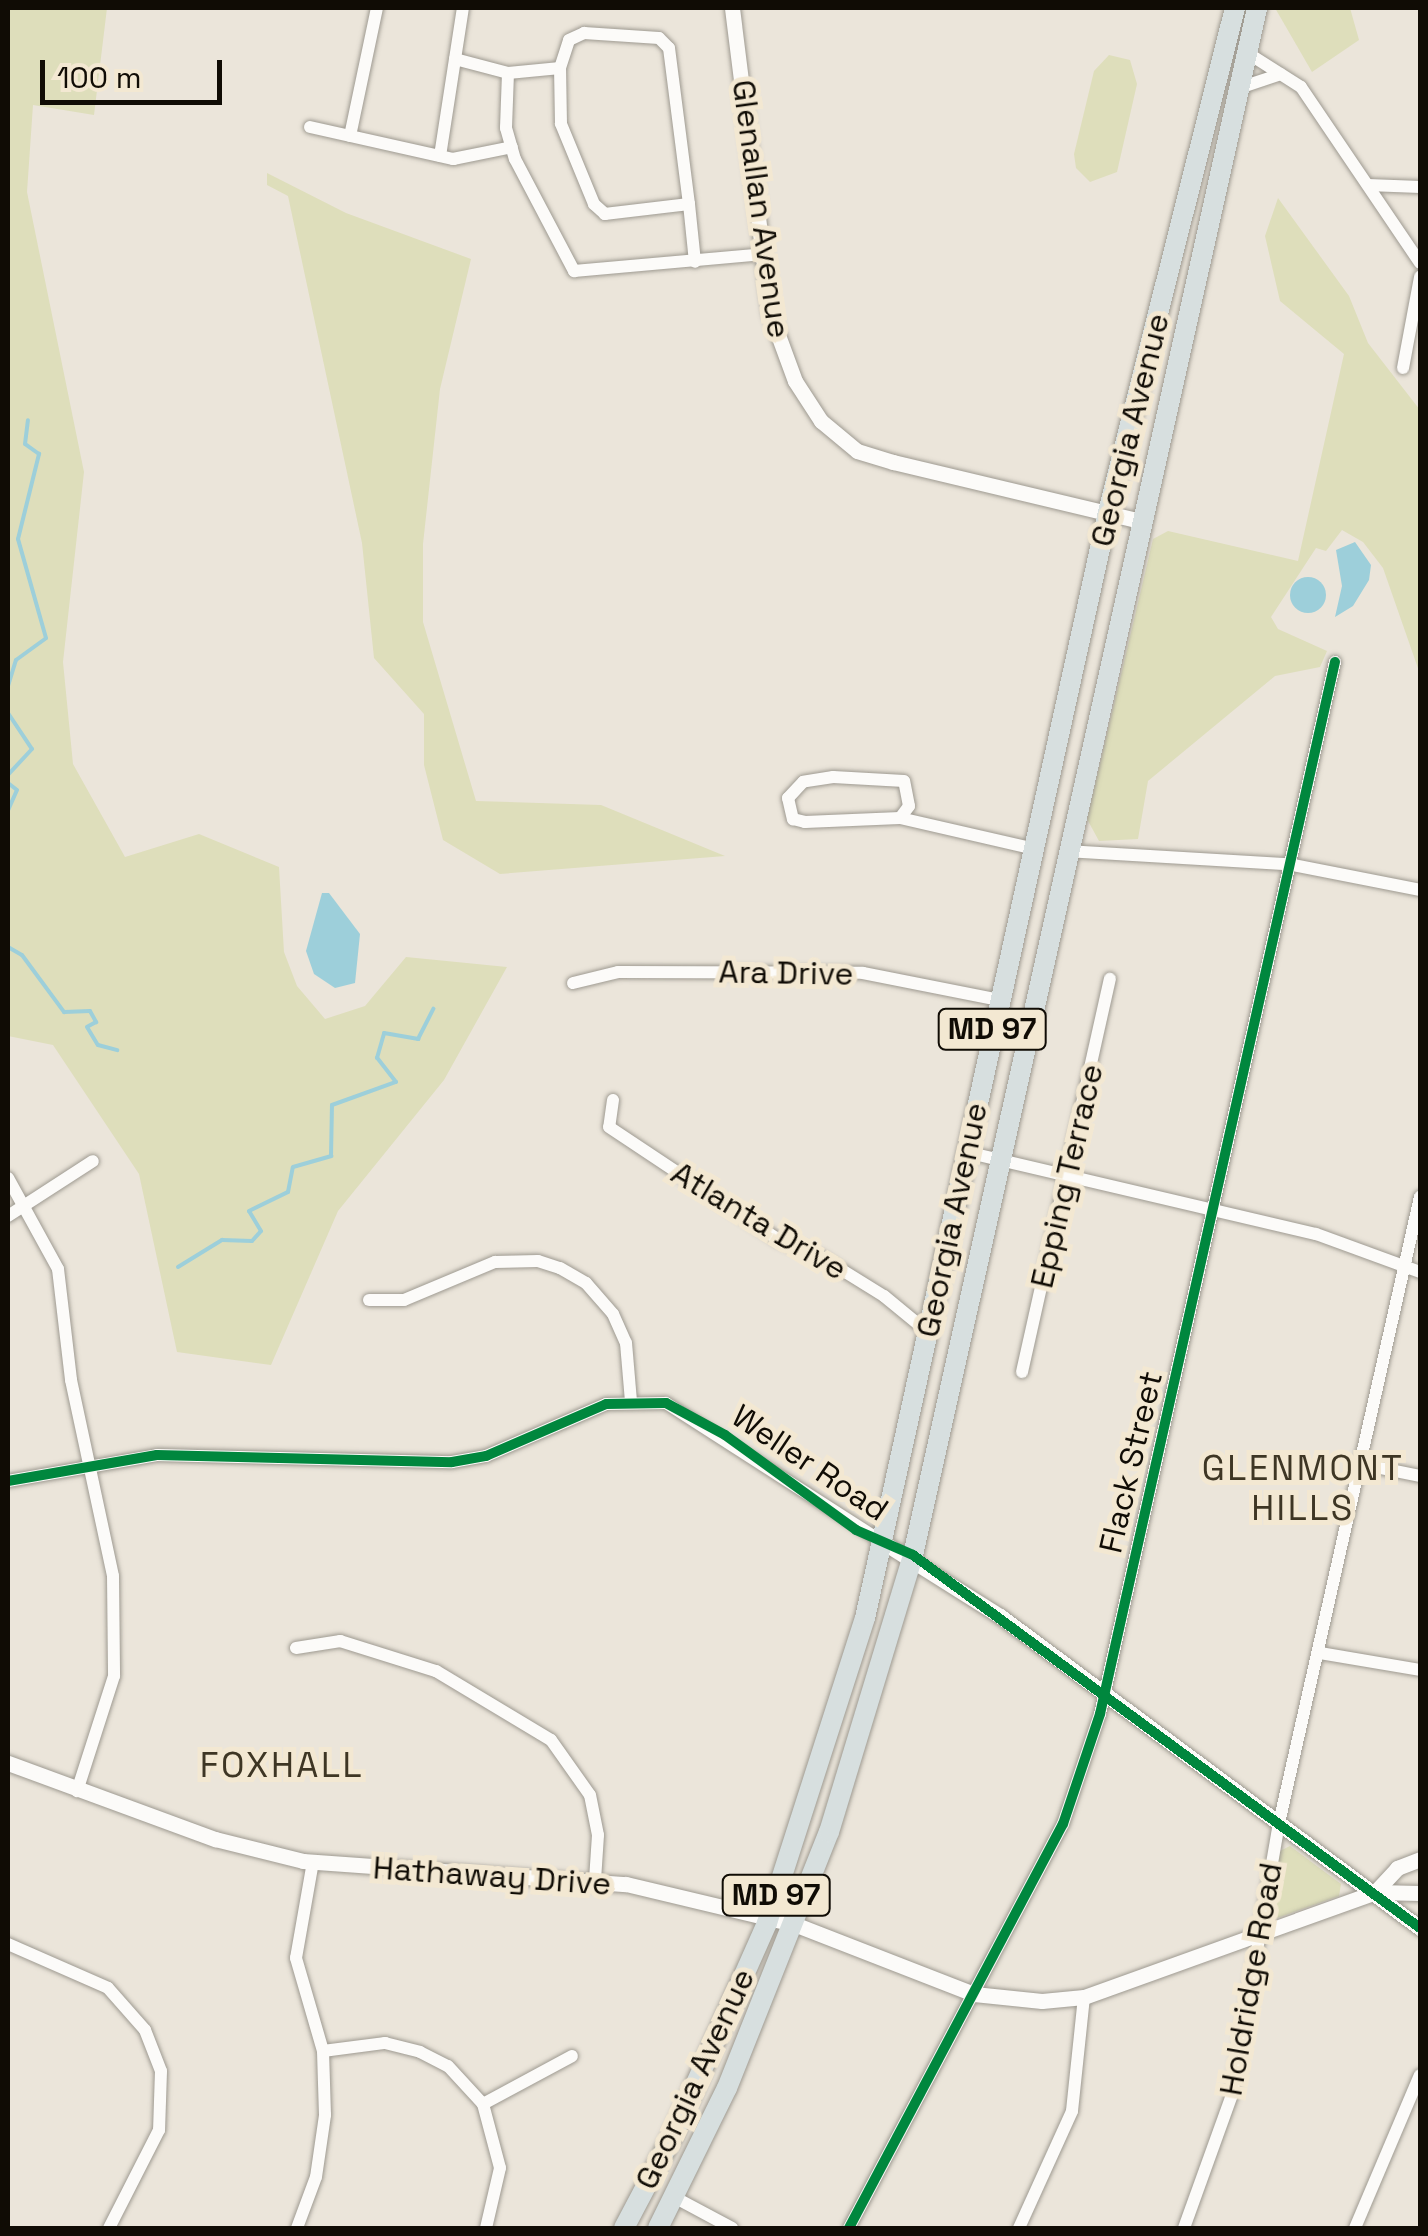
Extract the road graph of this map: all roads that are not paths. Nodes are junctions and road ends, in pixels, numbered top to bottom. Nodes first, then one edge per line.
1 (377, 8) edge
2 (464, 8) edge
3 (732, 8) edge
4 (1234, 8) edge
5 (1257, 8) edge
6 (1246, 52) junction
7 (455, 59) junction
8 (560, 68) junction
9 (508, 73) junction
10 (1288, 74) junction
11 (1238, 88) junction
12 (310, 128) dead end
13 (350, 136) junction
14 (512, 147) junction
15 (440, 156) junction
16 (1368, 185) junction
17 (1420, 187) edge
18 (689, 204) junction
19 (763, 254) junction
20 (695, 262) junction
21 (1420, 264) edge
22 (1420, 277) edge
23 (1403, 368) dead end
24 (1108, 516) junction
25 (1141, 522) junction
26 (1335, 662) dead end
27 (900, 818) junction
28 (1035, 849) junction
29 (1065, 851) junction
30 (1288, 864) junction
31 (1420, 890) edge
32 (1110, 979) dead end
33 (574, 984) dead end
34 (999, 1000) junction
35 (613, 1100) dead end
36 (966, 1152) junction
37 (998, 1160) junction
38 (92, 1161) dead end
39 (1068, 1176) junction
40 (8, 1178) edge
41 (1420, 1197) edge
42 (25, 1205) junction
43 (1213, 1208) junction
44 (8, 1216) edge
45 (1405, 1268) junction
46 (1420, 1272) edge
47 (369, 1300) dead end
48 (929, 1333) junction
49 (1022, 1372) dead end
50 (631, 1401) junction
51 (90, 1464) junction
52 (1362, 1464) junction
53 (1420, 1476) edge
54 (8, 1481) edge
55 (884, 1544) junction
56 (913, 1556) junction
57 (296, 1648) dead end
58 (1320, 1652) junction
59 (1420, 1670) edge
60 (1104, 1695) junction
61 (8, 1763) edge
62 (77, 1792) junction
63 (1278, 1823) junction
64 (1420, 1859) edge
65 (313, 1862) junction
66 (595, 1880) junction
67 (1375, 1892) junction
68 (1420, 1893) edge
69 (767, 1922) junction
70 (794, 1924) junction
71 (1420, 1928) edge
72 (1254, 1938) junction
73 (8, 1944) edge
74 (974, 1994) junction
75 (1084, 1997) junction
76 (323, 2051) junction
77 (572, 2056) dead end
78 (1420, 2075) edge
79 (483, 2104) junction
80 (674, 2197) junction
81 (109, 2228) edge
82 (298, 2228) edge
83 (486, 2228) edge
84 (624, 2228) edge
85 (658, 2228) edge
86 (732, 2228) edge
87 (850, 2228) edge
88 (1019, 2228) edge
89 (1184, 2228) edge
90 (1354, 2228) edge

1 - 13 street
2 - 7 street
3 - 19 street, Glenallan Avenue
4 - 24 main road, Georgia Avenue / MD 97
5 - 6 main road, Georgia Avenue / MD 97
6 - 10 street
6 - 11 main road, Georgia Avenue / MD 97
7 - 9 street
7 - 15 street
8 - 9 street
8 - 18 street
8 - 18 street
9 - 14 street
10 - 11 street
10 - 16 street
11 - 25 main road, Georgia Avenue / MD 97
12 - 13 street
13 - 15 street
14 - 15 street
14 - 20 street
16 - 17 street
16 - 21 street
18 - 20 street
19 - 20 street
19 - 24 street, Glenallan Avenue
22 - 23 street
24 - 25 street, Glenallan Avenue
24 - 28 main road, Georgia Avenue / MD 97
25 - 29 main road, Georgia Avenue / MD 97
26 - 30 street, Flack Street
27 - 27 street
27 - 28 street
28 - 34 main road, Georgia Avenue / MD 97
29 - 30 street
29 - 37 main road, Georgia Avenue / MD 97
30 - 31 street
30 - 43 street, Flack Street
32 - 39 street, Epping Terrace
33 - 34 street, Ara Drive
34 - 36 main road, Georgia Avenue / MD 97
35 - 48 street, Atlanta Drive
36 - 37 street
36 - 48 main road, Georgia Avenue / MD 97
37 - 39 street
37 - 56 main road, Georgia Avenue / MD 97
38 - 42 street
39 - 43 street
39 - 49 street, Epping Terrace
40 - 42 street
41 - 45 street, Holdridge Road
42 - 44 street
42 - 51 street
43 - 45 street
43 - 60 street, Flack Street
45 - 46 street
45 - 52 street, Holdridge Road
47 - 50 street
48 - 55 main road, Georgia Avenue / MD 97
50 - 51 street, Weller Road
50 - 55 street, Weller Road
51 - 54 street, Weller Road
51 - 62 street
52 - 53 street
52 - 58 street, Holdridge Road
55 - 56 street, Weller Road
55 - 69 main road, Georgia Avenue / MD 97
56 - 60 street, Weller Road
56 - 70 main road, Georgia Avenue / MD 97
57 - 66 street
58 - 59 street
58 - 63 street, Holdridge Road
60 - 63 street, Weller Road
60 - 74 street, Flack Street
61 - 62 street, Hathaway Drive
62 - 65 street, Hathaway Drive
63 - 67 street, Weller Road
63 - 72 street, Holdridge Road
64 - 67 street, Hathaway Drive
65 - 66 street, Hathaway Drive
65 - 76 street
66 - 69 street, Hathaway Drive
67 - 68 street, Hathaway Drive
67 - 71 street, Weller Road
67 - 72 street, Hathaway Drive
69 - 70 street, Hathaway Drive
69 - 84 main road, Georgia Avenue / MD 97
70 - 74 street, Hathaway Drive
70 - 80 main road, Georgia Avenue / MD 97
72 - 75 street, Hathaway Drive
72 - 89 street, Holdridge Road
73 - 81 street
74 - 75 street, Hathaway Drive
74 - 87 street, Flack Street
75 - 88 street
76 - 79 street
76 - 82 street
77 - 79 street
78 - 90 street
79 - 83 street
80 - 85 main road, Georgia Avenue / MD 97
80 - 86 street

